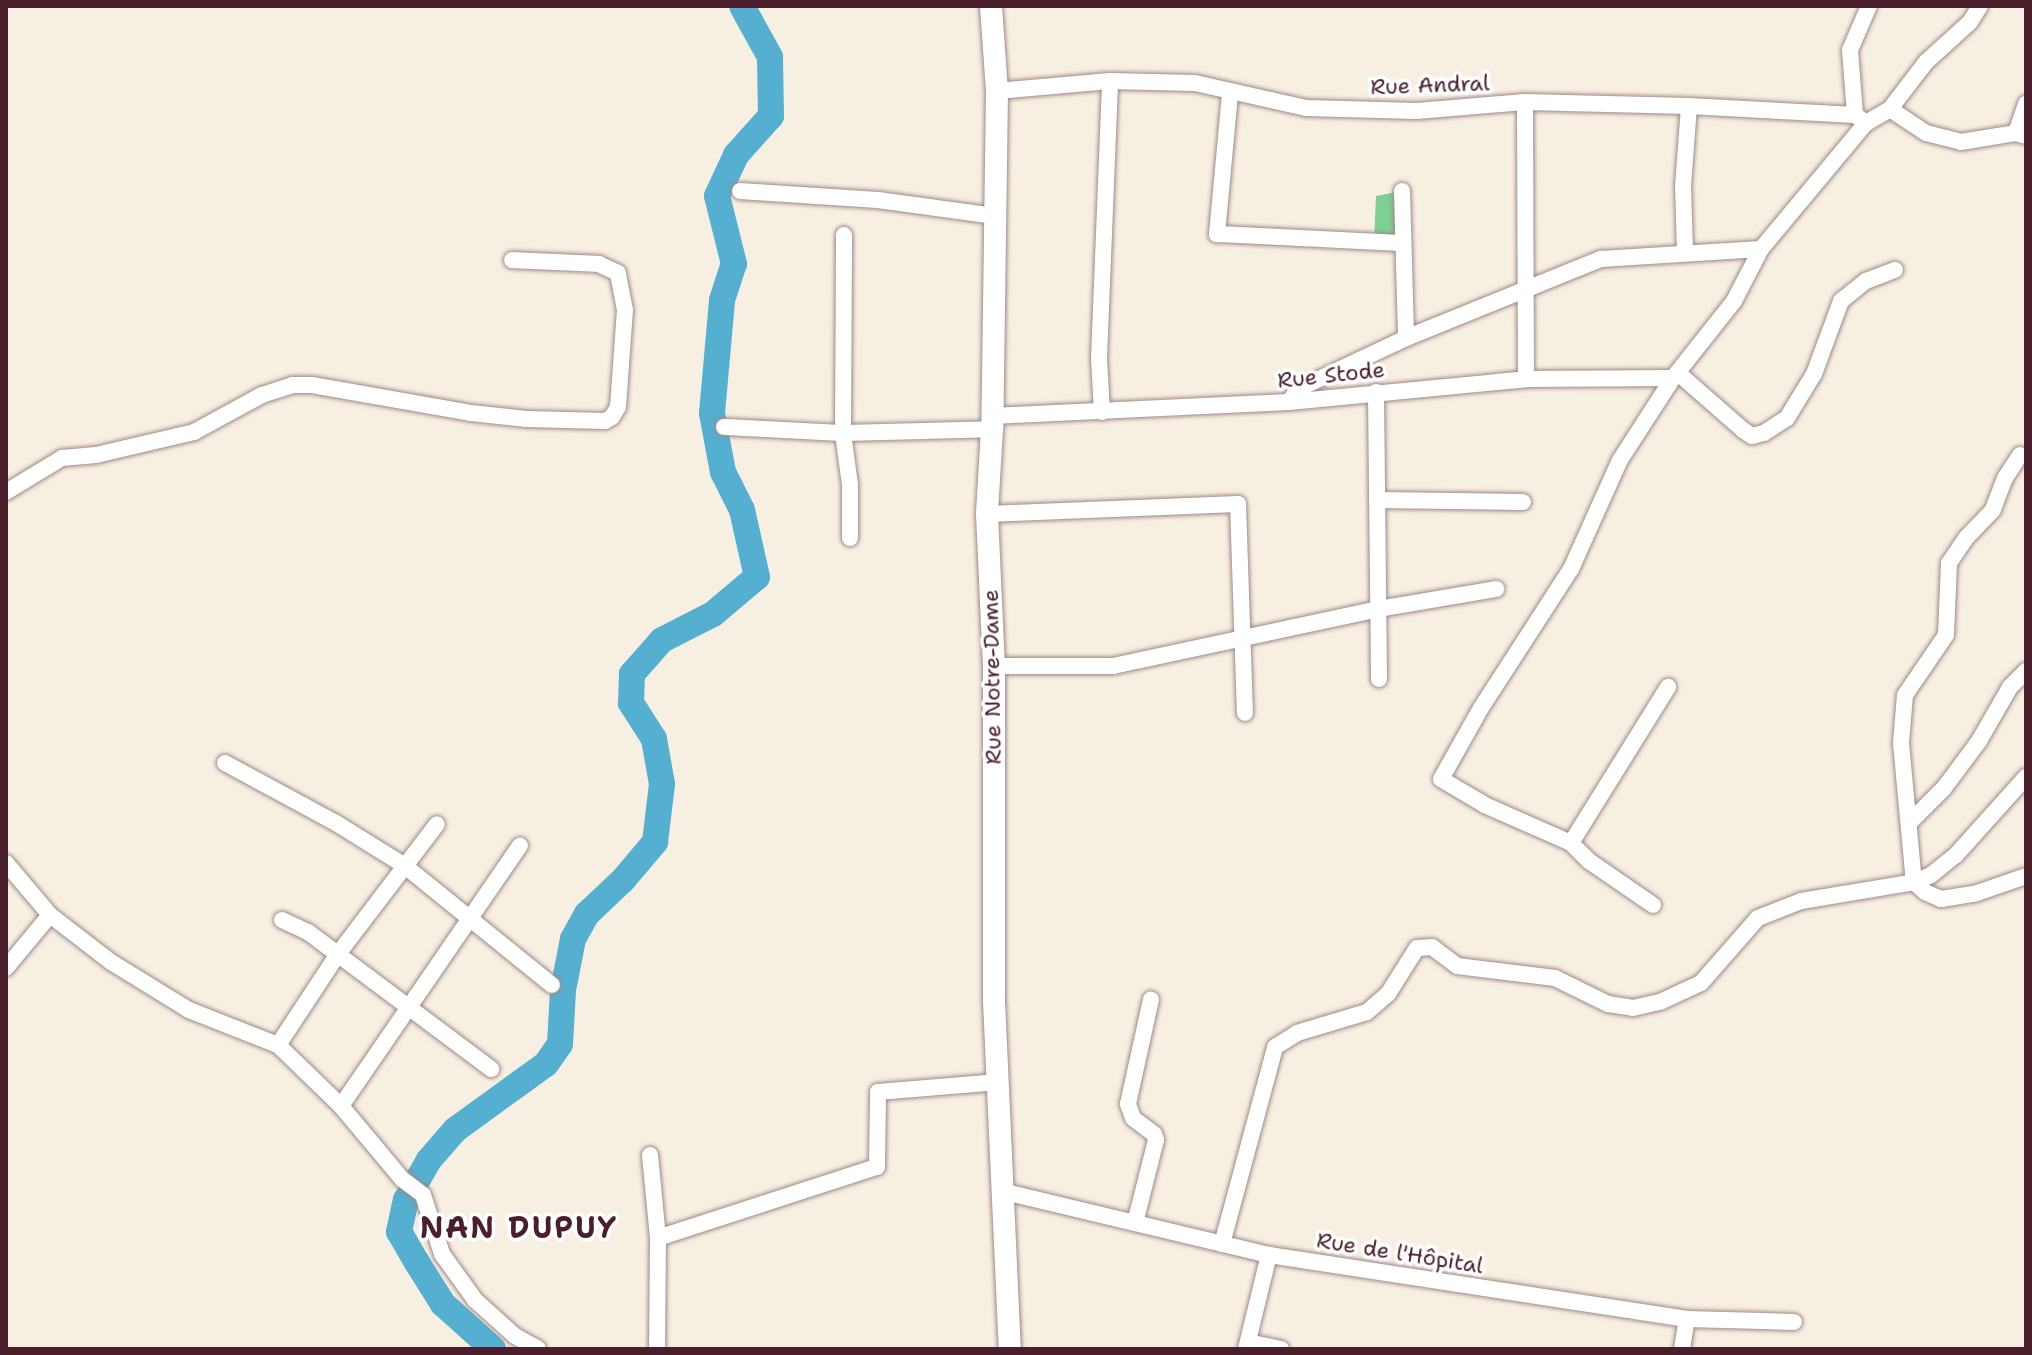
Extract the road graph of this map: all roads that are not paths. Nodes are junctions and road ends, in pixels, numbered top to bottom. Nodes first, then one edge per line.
1 (991, 6) edge
2 (1869, 6) edge
3 (1980, 6) edge
4 (1110, 81) junction
5 (997, 91) junction
6 (1230, 94) junction
7 (1525, 102) junction
8 (2026, 104) edge
9 (1689, 106) junction
10 (1890, 109) junction
11 (1860, 119) junction
12 (2021, 135) edge
13 (740, 191) dead end
14 (1402, 191) dead end
15 (995, 216) junction
16 (844, 235) dead end
17 (1403, 243) junction
18 (1761, 249) junction
19 (1685, 252) junction
20 (512, 260) dead end
21 (1895, 270) dead end
22 (1526, 289) junction
23 (1406, 338) junction
24 (1675, 375) junction
25 (1526, 379) junction
26 (1376, 392) junction
27 (1289, 402) junction
28 (1102, 412) junction
29 (992, 423) junction
30 (724, 427) dead end
31 (843, 433) junction
32 (2020, 455) dead end
33 (6, 492) edge
34 (1377, 500) junction
35 (1523, 502) dead end
36 (987, 514) junction
37 (850, 538) dead end
38 (1496, 589) dead end
39 (1378, 609) junction
40 (1243, 639) junction
41 (994, 666) junction
42 (2026, 671) edge
43 (1379, 679) dead end
44 (1668, 687) dead end
45 (1245, 713) dead end
46 (225, 763) dead end
47 (2026, 777) edge
48 (1911, 821) junction
49 (437, 824) dead end
50 (1571, 843) junction
51 (520, 846) dead end
52 (405, 866) junction
53 (7, 867) edge
54 (2026, 876) edge
55 (1914, 882) junction
56 (1653, 905) dead end
57 (50, 915) junction
58 (473, 917) junction
59 (282, 920) dead end
60 (338, 954) junction
61 (6, 968) edge
62 (552, 985) dead end
63 (1151, 999) dead end
64 (409, 1007) junction
65 (278, 1045) junction
66 (491, 1069) dead end
67 (999, 1082) junction
68 (341, 1106) junction
69 (650, 1155) dead end
70 (1005, 1192) junction
71 (1135, 1223) junction
72 (658, 1238) junction
73 (1222, 1244) junction
74 (1269, 1255) junction
75 (1687, 1319) junction
76 (1794, 1322) dead end
77 (1247, 1345) edge
78 (538, 1349) edge
79 (657, 1349) edge
80 (1010, 1349) edge
81 (1281, 1349) edge
82 (1682, 1349) edge

1 - 5 street, Rue Notre-Dame
2 - 11 street
3 - 10 street
4 - 5 street, Rue Andral
4 - 6 street, Rue Andral
4 - 28 street
5 - 15 street, Rue Notre-Dame
6 - 7 street, Rue Andral
6 - 17 street
7 - 9 street, Rue Andral
7 - 22 street
8 - 12 street
9 - 11 street, Rue Andral
9 - 19 street
10 - 11 street
10 - 12 street
11 - 18 street
13 - 15 street
14 - 17 street
15 - 29 street, Rue Notre-Dame
16 - 31 street
17 - 23 street
18 - 19 street
18 - 24 street
19 - 22 street
20 - 33 street
21 - 24 street
22 - 23 street
22 - 25 street
23 - 27 street
24 - 25 street, Rue Stode
24 - 50 street
25 - 26 street, Rue Stode
26 - 27 street, Rue Stode
26 - 34 street
27 - 28 street, Rue Stode
28 - 29 street, Rue Stode
29 - 31 street, Rue Stode
29 - 36 street, Rue Notre-Dame
30 - 31 street, Rue Stode
31 - 37 street
32 - 48 street
34 - 35 street
34 - 39 street
36 - 40 street
36 - 41 street, Rue Notre-Dame
38 - 39 street
39 - 40 street
39 - 43 street
40 - 41 street
40 - 45 street
41 - 67 street, Rue Notre-Dame
42 - 48 street
44 - 50 street
46 - 52 street
47 - 55 street
48 - 55 street
49 - 52 street
50 - 56 street
51 - 58 street
52 - 58 street
52 - 60 street
53 - 57 street
54 - 55 street
55 - 73 street
57 - 61 street
57 - 65 street
58 - 62 street
58 - 64 street
59 - 60 street
60 - 64 street
60 - 65 street
63 - 71 street
64 - 66 street
64 - 68 street
65 - 68 street
67 - 70 street, Rue Notre-Dame
67 - 72 street
68 - 78 street
69 - 72 street
70 - 71 street, Rue de l'Hôpital
70 - 80 street, Rue Notre-Dame
71 - 73 street, Rue de l'Hôpital
72 - 79 street
73 - 74 street, Rue de l'Hôpital
74 - 75 street, Rue de l'Hôpital
74 - 77 street
75 - 76 street, Rue de l'Hôpital
75 - 82 street
77 - 81 street

